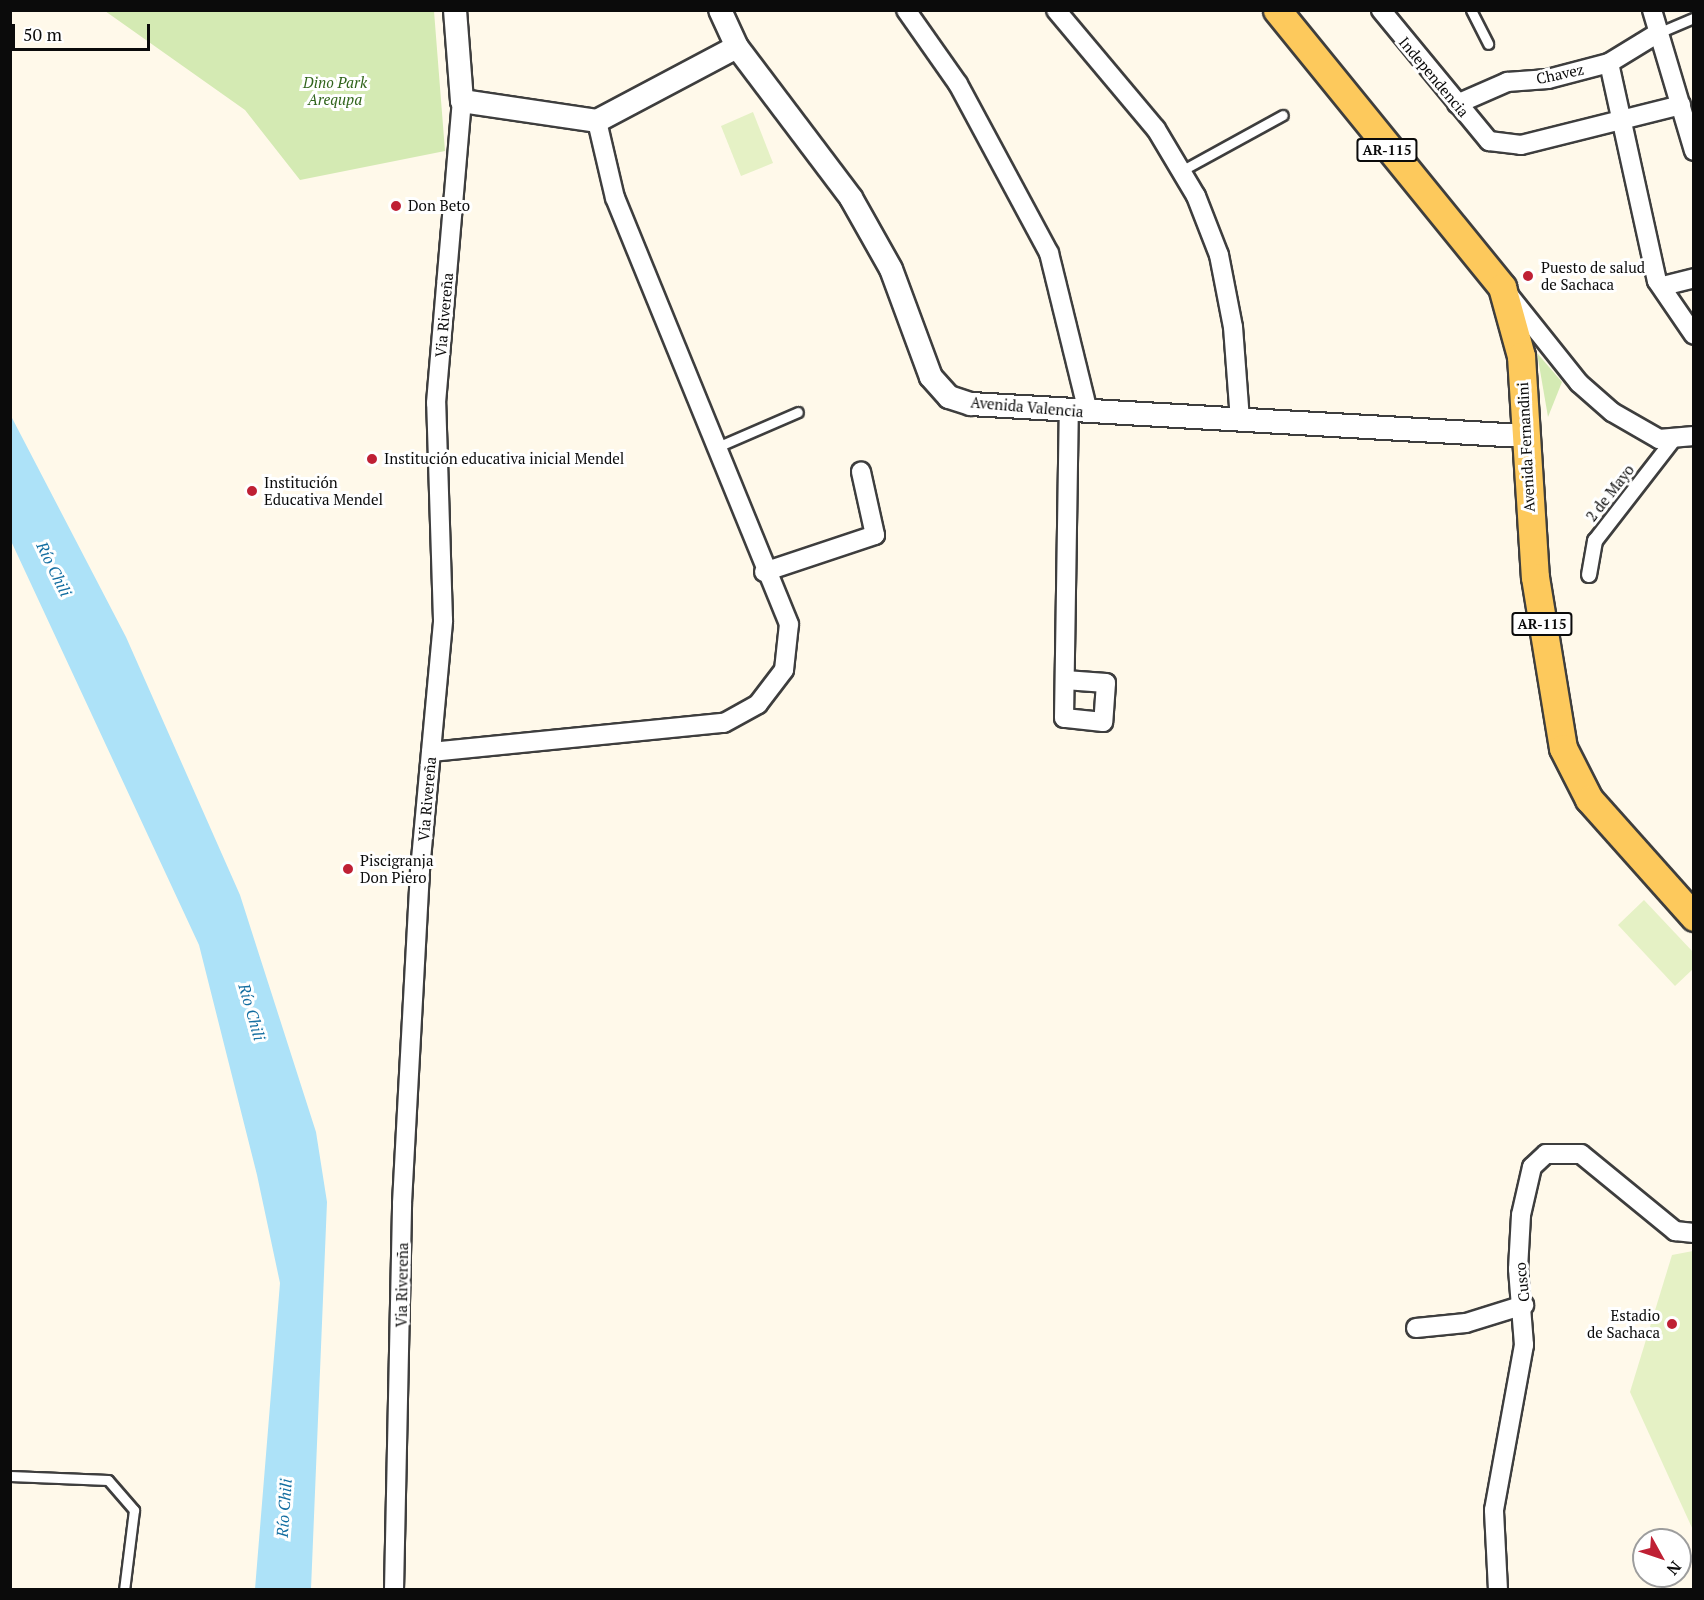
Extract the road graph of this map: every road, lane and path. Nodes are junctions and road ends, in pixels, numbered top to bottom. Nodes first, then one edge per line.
1 (455, 10) edge
2 (720, 10) edge
3 (906, 10) edge
4 (1056, 10) edge
5 (1277, 10) edge
6 (1382, 10) edge
7 (1471, 10) edge
8 (1652, 10) edge
9 (1694, 18) edge
10 (1658, 33) junction
11 (1488, 44) dead end
12 (737, 47) junction
13 (1609, 63) junction
14 (462, 101) junction
15 (1457, 105) junction
16 (1681, 105) junction
17 (1282, 115) dead end
18 (597, 121) junction
19 (1618, 122) junction
20 (1694, 151) edge
21 (1181, 171) junction
22 (1694, 278) edge
23 (1663, 286) junction
24 (1502, 287) junction
25 (1694, 335) edge
26 (1079, 411) junction
27 (798, 412) dead end
28 (1240, 420) junction
29 (1523, 436) junction
30 (1694, 436) edge
31 (1674, 440) junction
32 (717, 447) junction
33 (861, 472) dead end
34 (764, 572) junction
35 (1589, 575) dead end
36 (1065, 680) dead end
37 (431, 752) junction
38 (1694, 917) edge
39 (1694, 1233) edge
40 (1524, 1305) junction
41 (1416, 1328) dead end
42 (10, 1476) edge
43 (124, 1590) edge
44 (393, 1590) edge
45 (1498, 1590) edge

1 - 14 street, Via Rivereña
2 - 12 street, Avenida Valencia
3 - 26 street
4 - 21 street
5 - 24 main road, Avenida Fernandini / AR-115
6 - 15 street, Independencia
7 - 11 lane
8 - 10 street
9 - 10 lane
10 - 13 street, Chavez
10 - 16 street
12 - 18 street
12 - 26 street, Avenida Valencia
13 - 15 street, Chavez
13 - 19 street
14 - 18 street
14 - 37 street, Via Rivereña
15 - 19 street, Independencia
16 - 19 street
16 - 20 street
17 - 21 lane
18 - 32 street
19 - 23 street
21 - 28 street
22 - 23 street
23 - 25 street
24 - 29 main road, Avenida Fernandini / AR-115
24 - 31 street
26 - 28 street, Avenida Valencia
26 - 36 street
27 - 32 lane
28 - 29 street, Avenida Valencia
29 - 38 main road, Avenida Fernandini / AR-115
30 - 31 street
31 - 35 street, 2 de Mayo
32 - 34 street
33 - 34 street
34 - 37 street
37 - 44 street, Via Rivereña
39 - 40 street, Cusco
40 - 41 street
40 - 45 street, Cusco
42 - 43 lane

